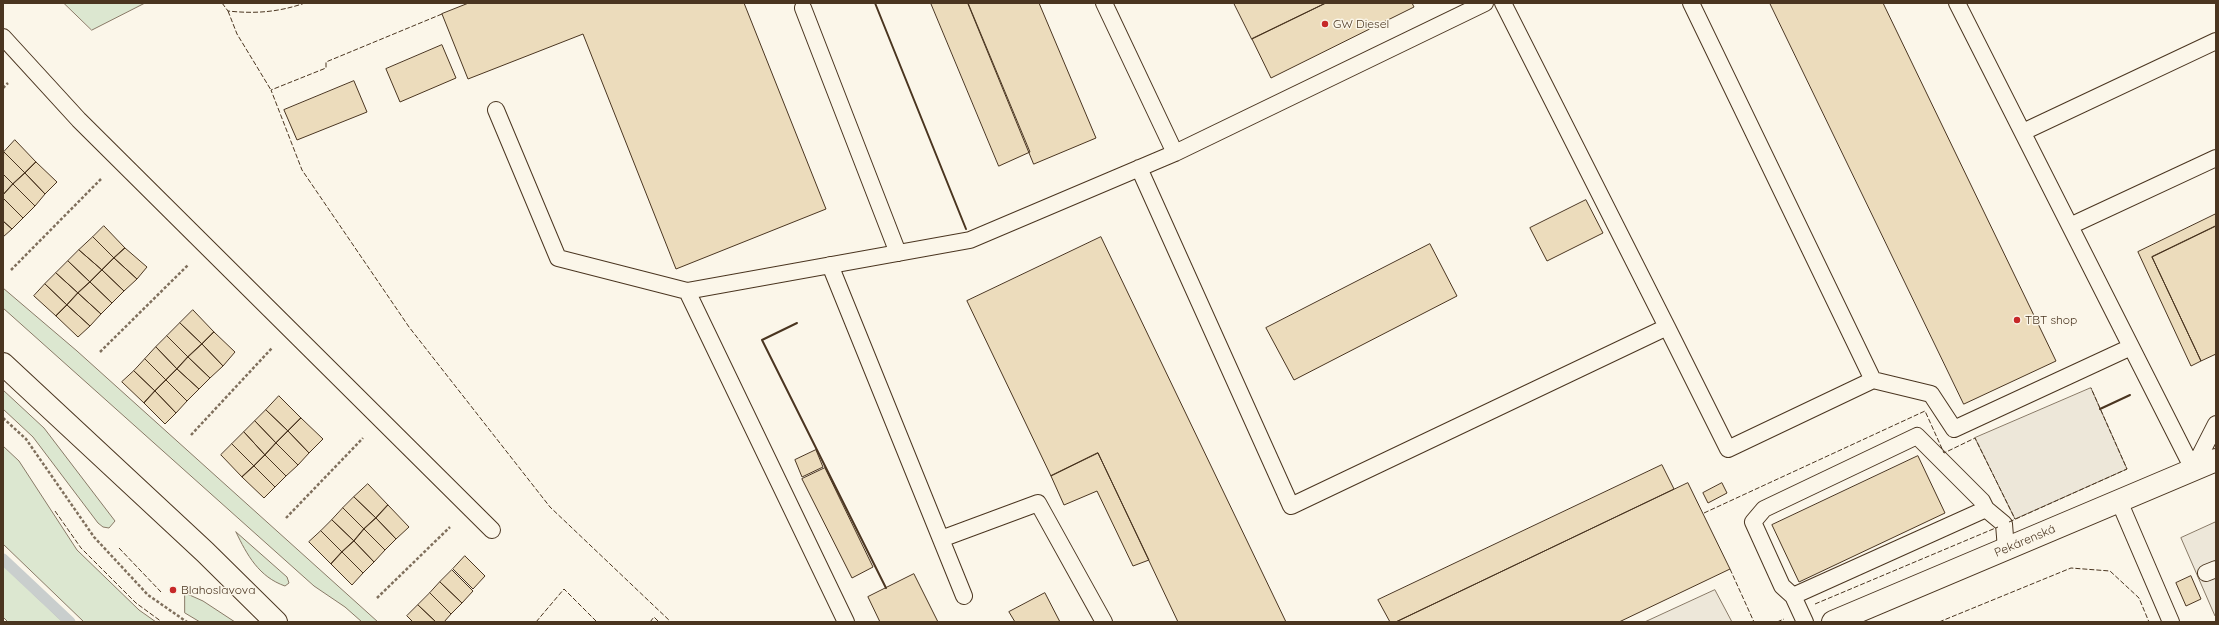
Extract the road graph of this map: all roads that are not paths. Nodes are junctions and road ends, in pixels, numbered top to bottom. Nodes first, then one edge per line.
1 (1104, 3) edge
2 (1485, 3) edge
3 (1503, 3) edge
4 (1691, 3) edge
5 (1957, 3) edge
6 (803, 8) dead end
7 (3, 37) edge
8 (2216, 41) edge
9 (496, 110) dead end
10 (2023, 132) junction
11 (1175, 152) junction
12 (2216, 158) edge
13 (1139, 168) junction
14 (2070, 226) junction
15 (898, 253) junction
16 (830, 265) junction
17 (687, 291) junction
18 (1667, 327) junction
19 (2131, 347) junction
20 (3, 364) edge
21 (1873, 380) junction
22 (2216, 424) edge
23 (2216, 460) edge
24 (2193, 469) junction
25 (2119, 501) junction
26 (1986, 509) junction
27 (492, 530) dead end
28 (941, 539) junction
29 (2006, 549) junction
30 (964, 596) dead end
31 (1793, 596) junction
32 (276, 622) edge
33 (846, 622) edge
34 (1104, 622) edge
35 (1805, 622) edge
36 (1833, 622) edge
37 (2171, 622) edge

1 - 11 lane
2 - 11 lane
3 - 18 lane
4 - 21 lane
5 - 10 lane
6 - 15 lane
7 - 27 lane
8 - 10 lane
9 - 17 lane
10 - 14 lane
11 - 13 lane
12 - 14 lane
13 - 15 lane
13 - 18 lane
14 - 19 lane
15 - 16 lane
16 - 17 lane
16 - 28 lane
17 - 33 lane
18 - 21 lane
19 - 21 lane
19 - 24 lane
20 - 32 street
22 - 24 lane
23 - 24 street, Pekárenská
24 - 25 street, Pekárenská
25 - 29 street, Pekárenská
25 - 37 lane
26 - 29 lane
26 - 31 lane
26 - 31 lane
28 - 30 lane
28 - 34 lane
29 - 36 street, Pekárenská
31 - 35 lane

